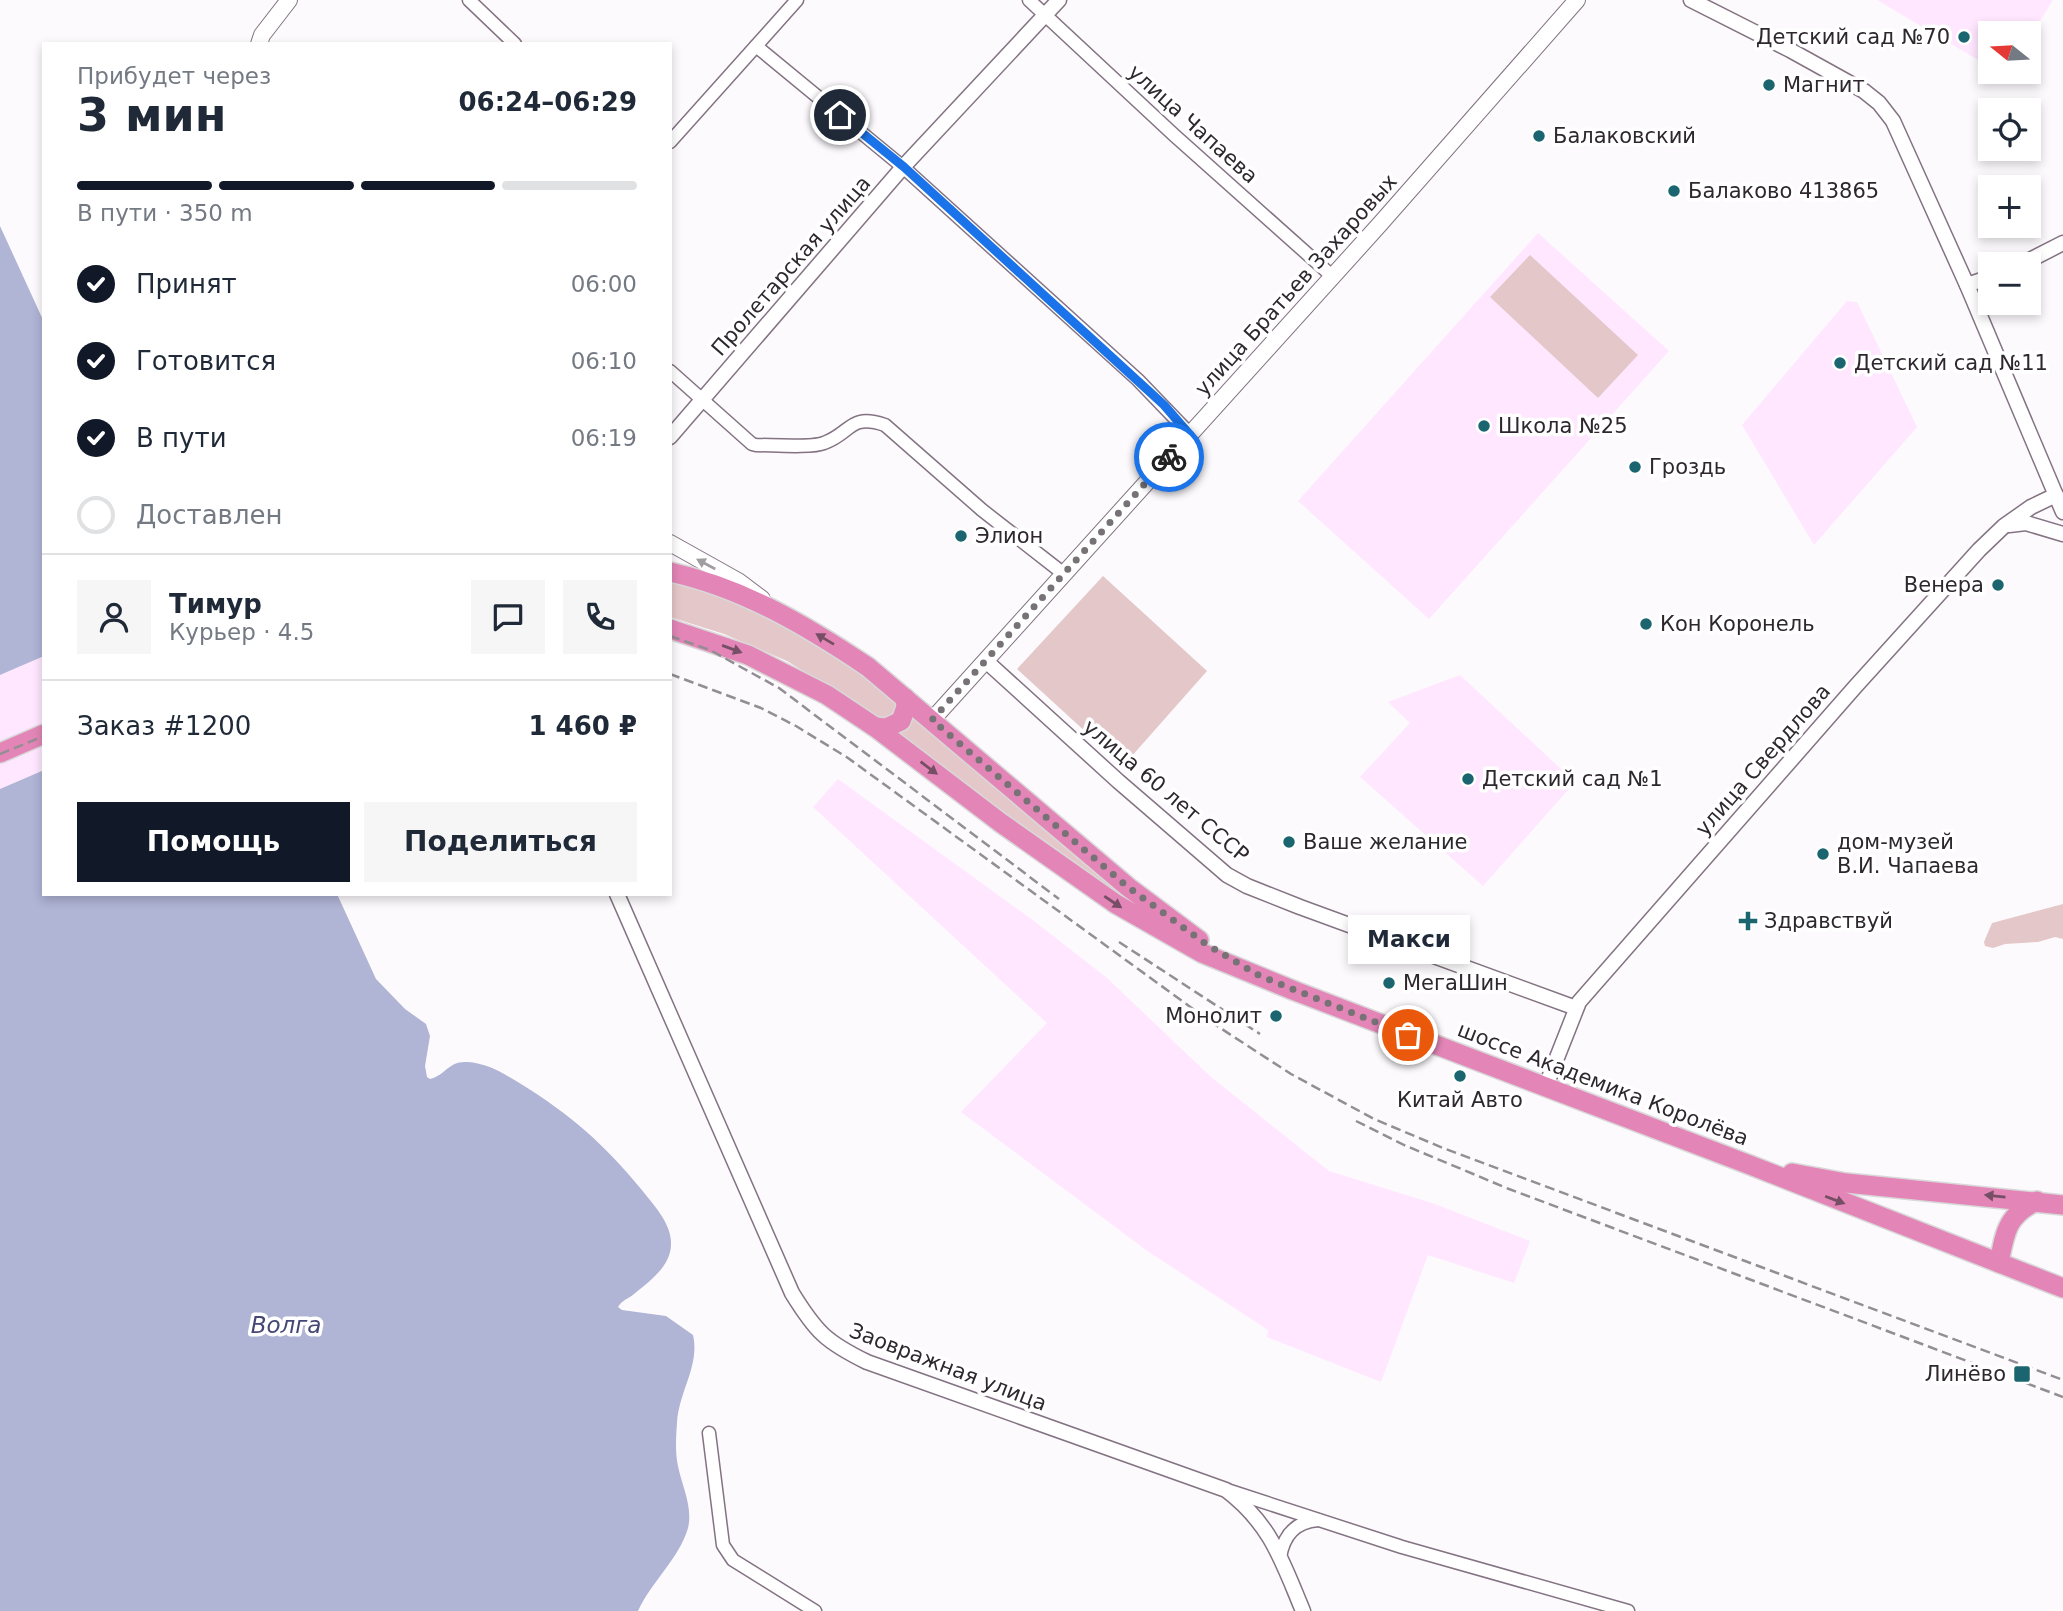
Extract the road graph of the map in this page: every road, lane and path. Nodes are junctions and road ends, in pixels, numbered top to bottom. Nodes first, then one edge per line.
1 (289, 0) edge
2 (469, 0) edge
3 (797, 0) edge
4 (1029, 0) edge
5 (1059, 0) edge
6 (1577, 0) edge
7 (1691, 0) edge
8 (1046, 14) junction
9 (260, 42) edge
10 (513, 42) edge
11 (756, 46) junction
12 (672, 140) edge
13 (904, 167) junction
14 (2063, 243) edge
15 (2041, 254) edge
16 (1332, 276) junction
17 (1978, 281) edge
18 (1967, 285) junction
19 (672, 373) edge
20 (702, 400) junction
21 (672, 435) edge
22 (1190, 435) junction
23 (2056, 495) junction
24 (2063, 512) edge
25 (2004, 526) junction
26 (2063, 534) edge
27 (672, 544) edge
28 (672, 572) edge
29 (1064, 574) junction
30 (781, 613) junction
31 (672, 630) edge
32 (986, 661) junction
33 (905, 698) junction
34 (932, 720) junction
35 (875, 727) junction
36 (42, 735) edge
37 (0, 753) edge
38 (618, 896) edge
39 (1244, 969) junction
40 (1576, 1008) junction
41 (1545, 1088) junction
42 (1750, 1165) junction
43 (2037, 1201) junction
44 (2063, 1205) edge
45 (1999, 1263) junction
46 (2063, 1288) edge
47 (709, 1433) dead end
48 (1226, 1490) junction
49 (1318, 1520) junction
50 (1280, 1557) junction
51 (815, 1611) edge
52 (1303, 1611) edge
53 (1628, 1611) edge

1 - 9 main road
2 - 10 street
3 - 11 street
4 - 8 street, улица Чапаева
5 - 8 street, Пролетарская улица
6 - 16 main road, улица Братьев Захаровых
7 - 18 street
8 - 13 street, Пролетарская улица
8 - 16 street, улица Чапаева
11 - 12 street
11 - 13 street
13 - 20 street, Пролетарская улица
13 - 22 street
14 - 15 street
16 - 22 main road, улица Братьев Захаровых
17 - 18 street
18 - 23 street
19 - 20 street
20 - 21 street, Пролетарская улица
20 - 29 street
22 - 29 main road, улица Братьев Захаровых
23 - 24 street
23 - 25 street, улица Свердлова
25 - 26 street
25 - 40 street, улица Свердлова
30 -> 27 main road
28 - 30 highway, шоссе Академика Королёва
29 - 32 main road, улица Братьев Захаровых
33 -> 30 highway, шоссе Академика Королёва
31 -> 35 highway, шоссе Академика Королёва
32 - 34 main road, улица Братьев Захаровых
32 - 40 street, улица 60 лет СССР
33 - 34 highway, шоссе Академика Королёва
33 - 35 highway
34 - 39 highway, шоссе Академика Королёва
35 -> 39 highway, шоссе Академика Королёва
36 - 37 highway
38 - 48 street, Заовражная улица
39 - 41 highway, шоссе Академика Королёва
40 - 41 street, улица Свердлова
41 - 42 highway, шоссе Академика Королёва
43 -> 42 highway, шоссе Академика Королёва
42 -> 45 highway, шоссе Академика Королёва
43 - 44 highway, шоссе Академика Королёва
43 - 45 highway
45 - 46 highway, шоссе Академика Королёва
47 - 51 street
48 - 49 street
48 - 50 street, Заовражная улица
49 - 50 street
49 - 53 street
50 - 52 street, Заовражная улица

